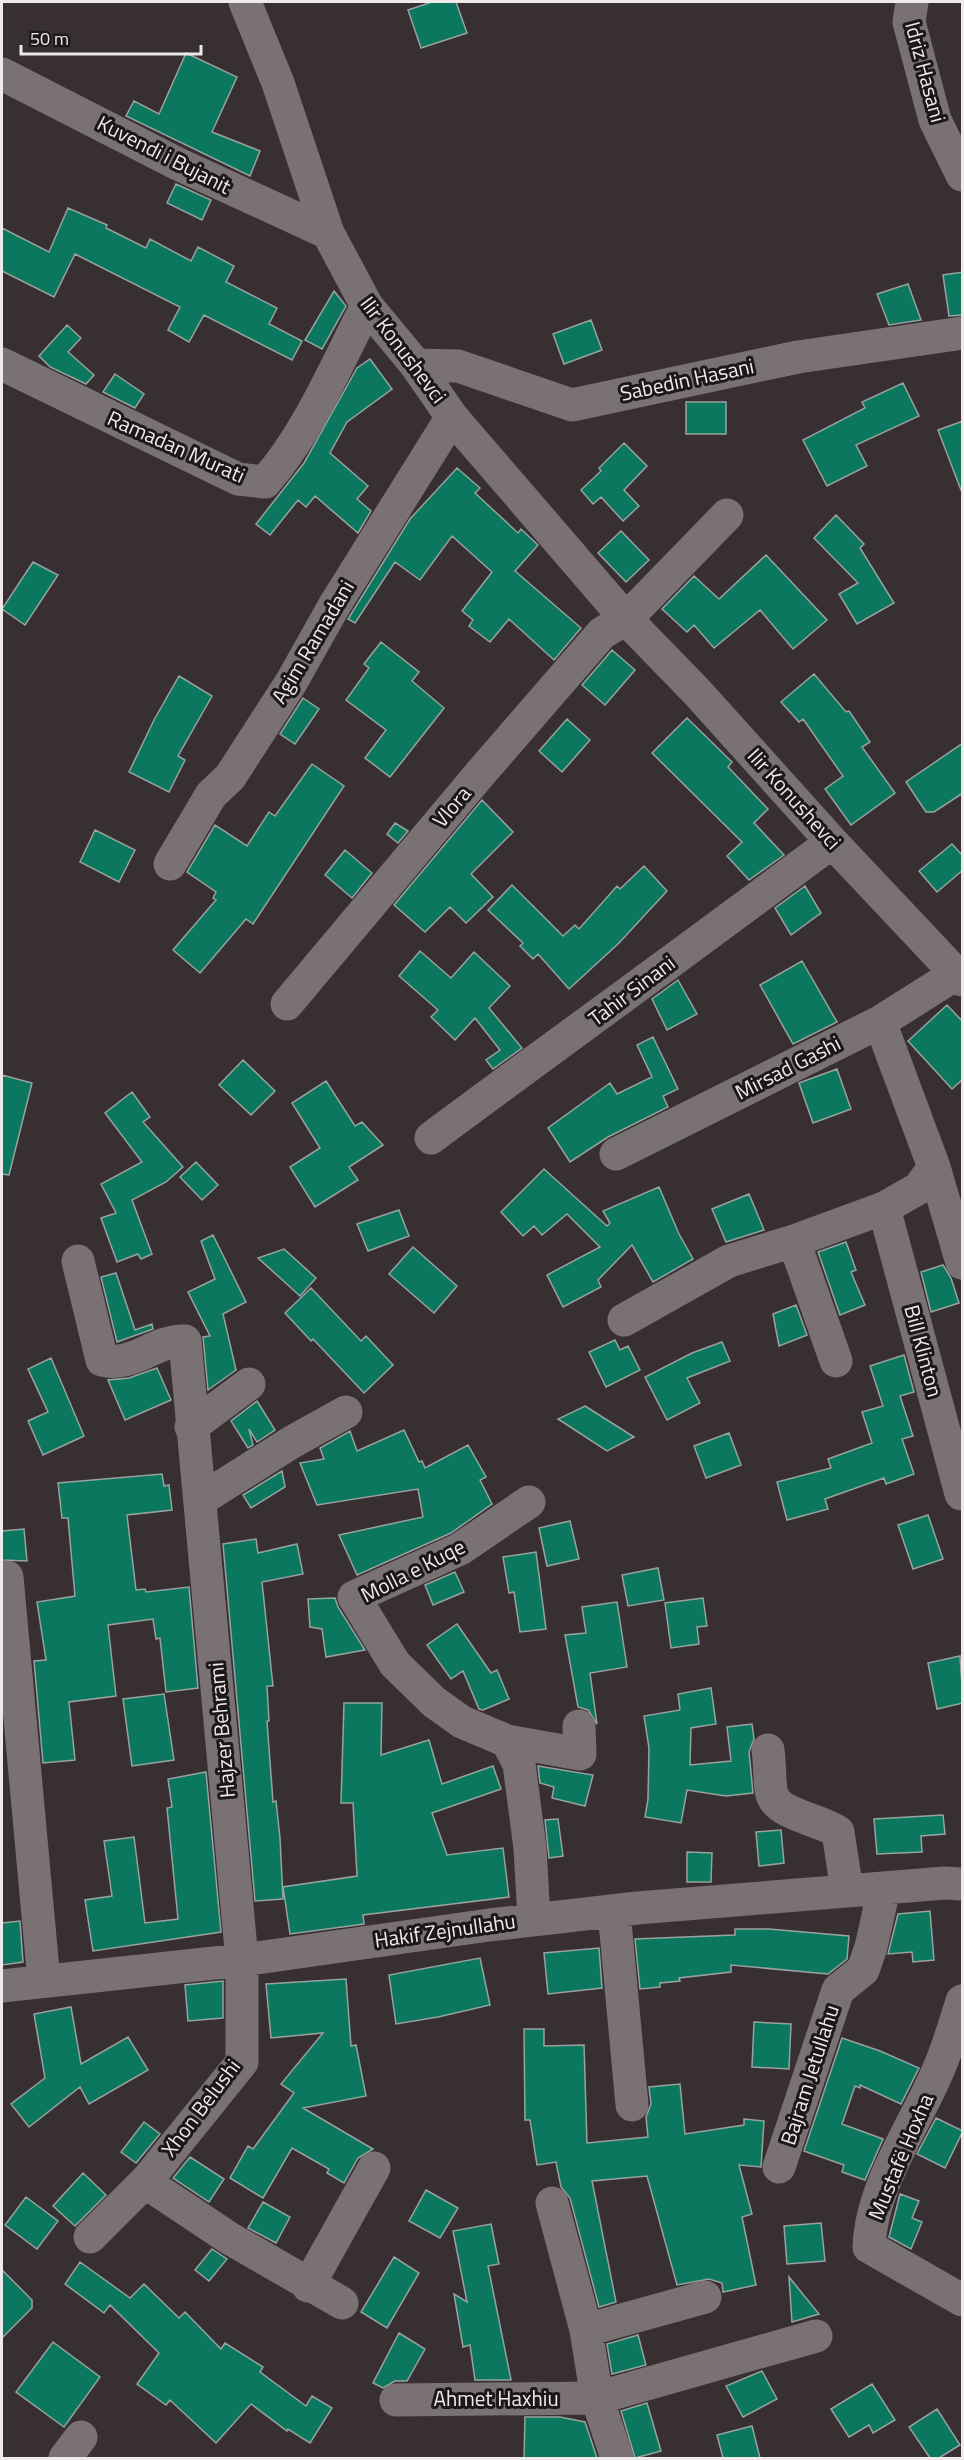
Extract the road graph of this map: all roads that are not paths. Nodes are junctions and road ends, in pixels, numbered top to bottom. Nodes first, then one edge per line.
1 (244, 2) edge
2 (912, 2) edge
3 (2, 75) edge
4 (963, 175) edge
5 (328, 233) junction
6 (367, 306) junction
7 (963, 333) edge
8 (2, 364) edge
9 (416, 365) junction
10 (452, 417) junction
11 (727, 515) dead end
12 (626, 619) junction
13 (832, 842) junction
14 (170, 864) dead end
15 (959, 977) edge
16 (287, 1004) dead end
17 (880, 1022) junction
18 (431, 1138) dead end
19 (616, 1154) dead end
20 (934, 1167) junction
21 (884, 1208) junction
22 (794, 1241) junction
23 (78, 1261) dead end
24 (963, 1263) edge
25 (624, 1320) dead end
26 (836, 1361) dead end
27 (249, 1384) dead end
28 (346, 1412) dead end
29 (191, 1427) junction
30 (961, 1494) edge
31 (200, 1500) junction
32 (529, 1502) dead end
33 (7, 1577) dead end
34 (579, 1726) dead end
35 (507, 1741) junction
36 (768, 1750) dead end
37 (963, 1884) edge
38 (884, 1889) junction
39 (847, 1891) junction
40 (614, 1911) junction
41 (534, 1919) junction
42 (242, 1959) junction
43 (44, 1981) junction
44 (2, 1986) edge
45 (963, 2001) edge
46 (632, 2105) dead end
47 (779, 2167) dead end
48 (374, 2168) dead end
49 (147, 2180) junction
50 (552, 2203) dead end
51 (90, 2237) dead end
52 (308, 2286) junction
53 (705, 2297) dead end
54 (963, 2300) edge
55 (342, 2303) dead end
56 (586, 2330) junction
57 (816, 2336) dead end
58 (597, 2398) junction
59 (396, 2400) dead end
60 (617, 2458) edge

1 - 5 street, Ilir Konushevci
2 - 4 street, Idriz Hasani
3 - 5 street, Kuvendi i Bujanit
5 - 6 street, Ilir Konushevci
6 - 8 street, Ramadan Murati
6 - 9 street, Ilir Konushevci
7 - 9 street, Sabedin Hasani
9 - 10 street, Ilir Konushevci
10 - 12 street, Ilir Konushevci
10 - 14 street, Agim Ramadani
11 - 12 street
12 - 13 street, Ilir Konushevci
12 - 16 street, Vlora
13 - 15 street, Ilir Konushevci
13 - 18 street, Tahir Sinani
15 - 17 street, Mirsad Gashi
17 - 19 street, Mirsad Gashi
17 - 20 street
20 - 21 street
20 - 24 street
21 - 22 street
21 - 30 street, Bill Klinton
22 - 25 street
22 - 26 street
23 - 29 street, Hajzer Behrami
27 - 29 street
28 - 31 street
29 - 31 street, Hajzer Behrami
31 - 42 street, Hajzer Behrami
32 - 35 street, Molla e Kuqe
33 - 43 street
34 - 35 street, Molla e Kuqe
35 - 41 street
36 - 39 street
37 - 38 street, Hakif Zejnullahu
38 - 39 street, Hakif Zejnullahu
38 - 47 street, Bajram Jetullahu
39 - 40 street, Hakif Zejnullahu
40 - 41 street, Hakif Zejnullahu
40 - 46 street
41 - 42 street, Hakif Zejnullahu
42 - 43 street, Hakif Zejnullahu
42 - 49 street, Xhon Belushi
43 - 44 street, Hakif Zejnullahu
45 - 54 street, Mustafë Hoxha
48 - 52 street
49 - 51 street, Xhon Belushi
49 - 52 street
50 - 56 street
52 - 55 street
53 - 56 street
56 - 58 street
57 - 58 street, Ahmet Haxhiu
58 - 59 street, Ahmet Haxhiu
58 - 60 street

